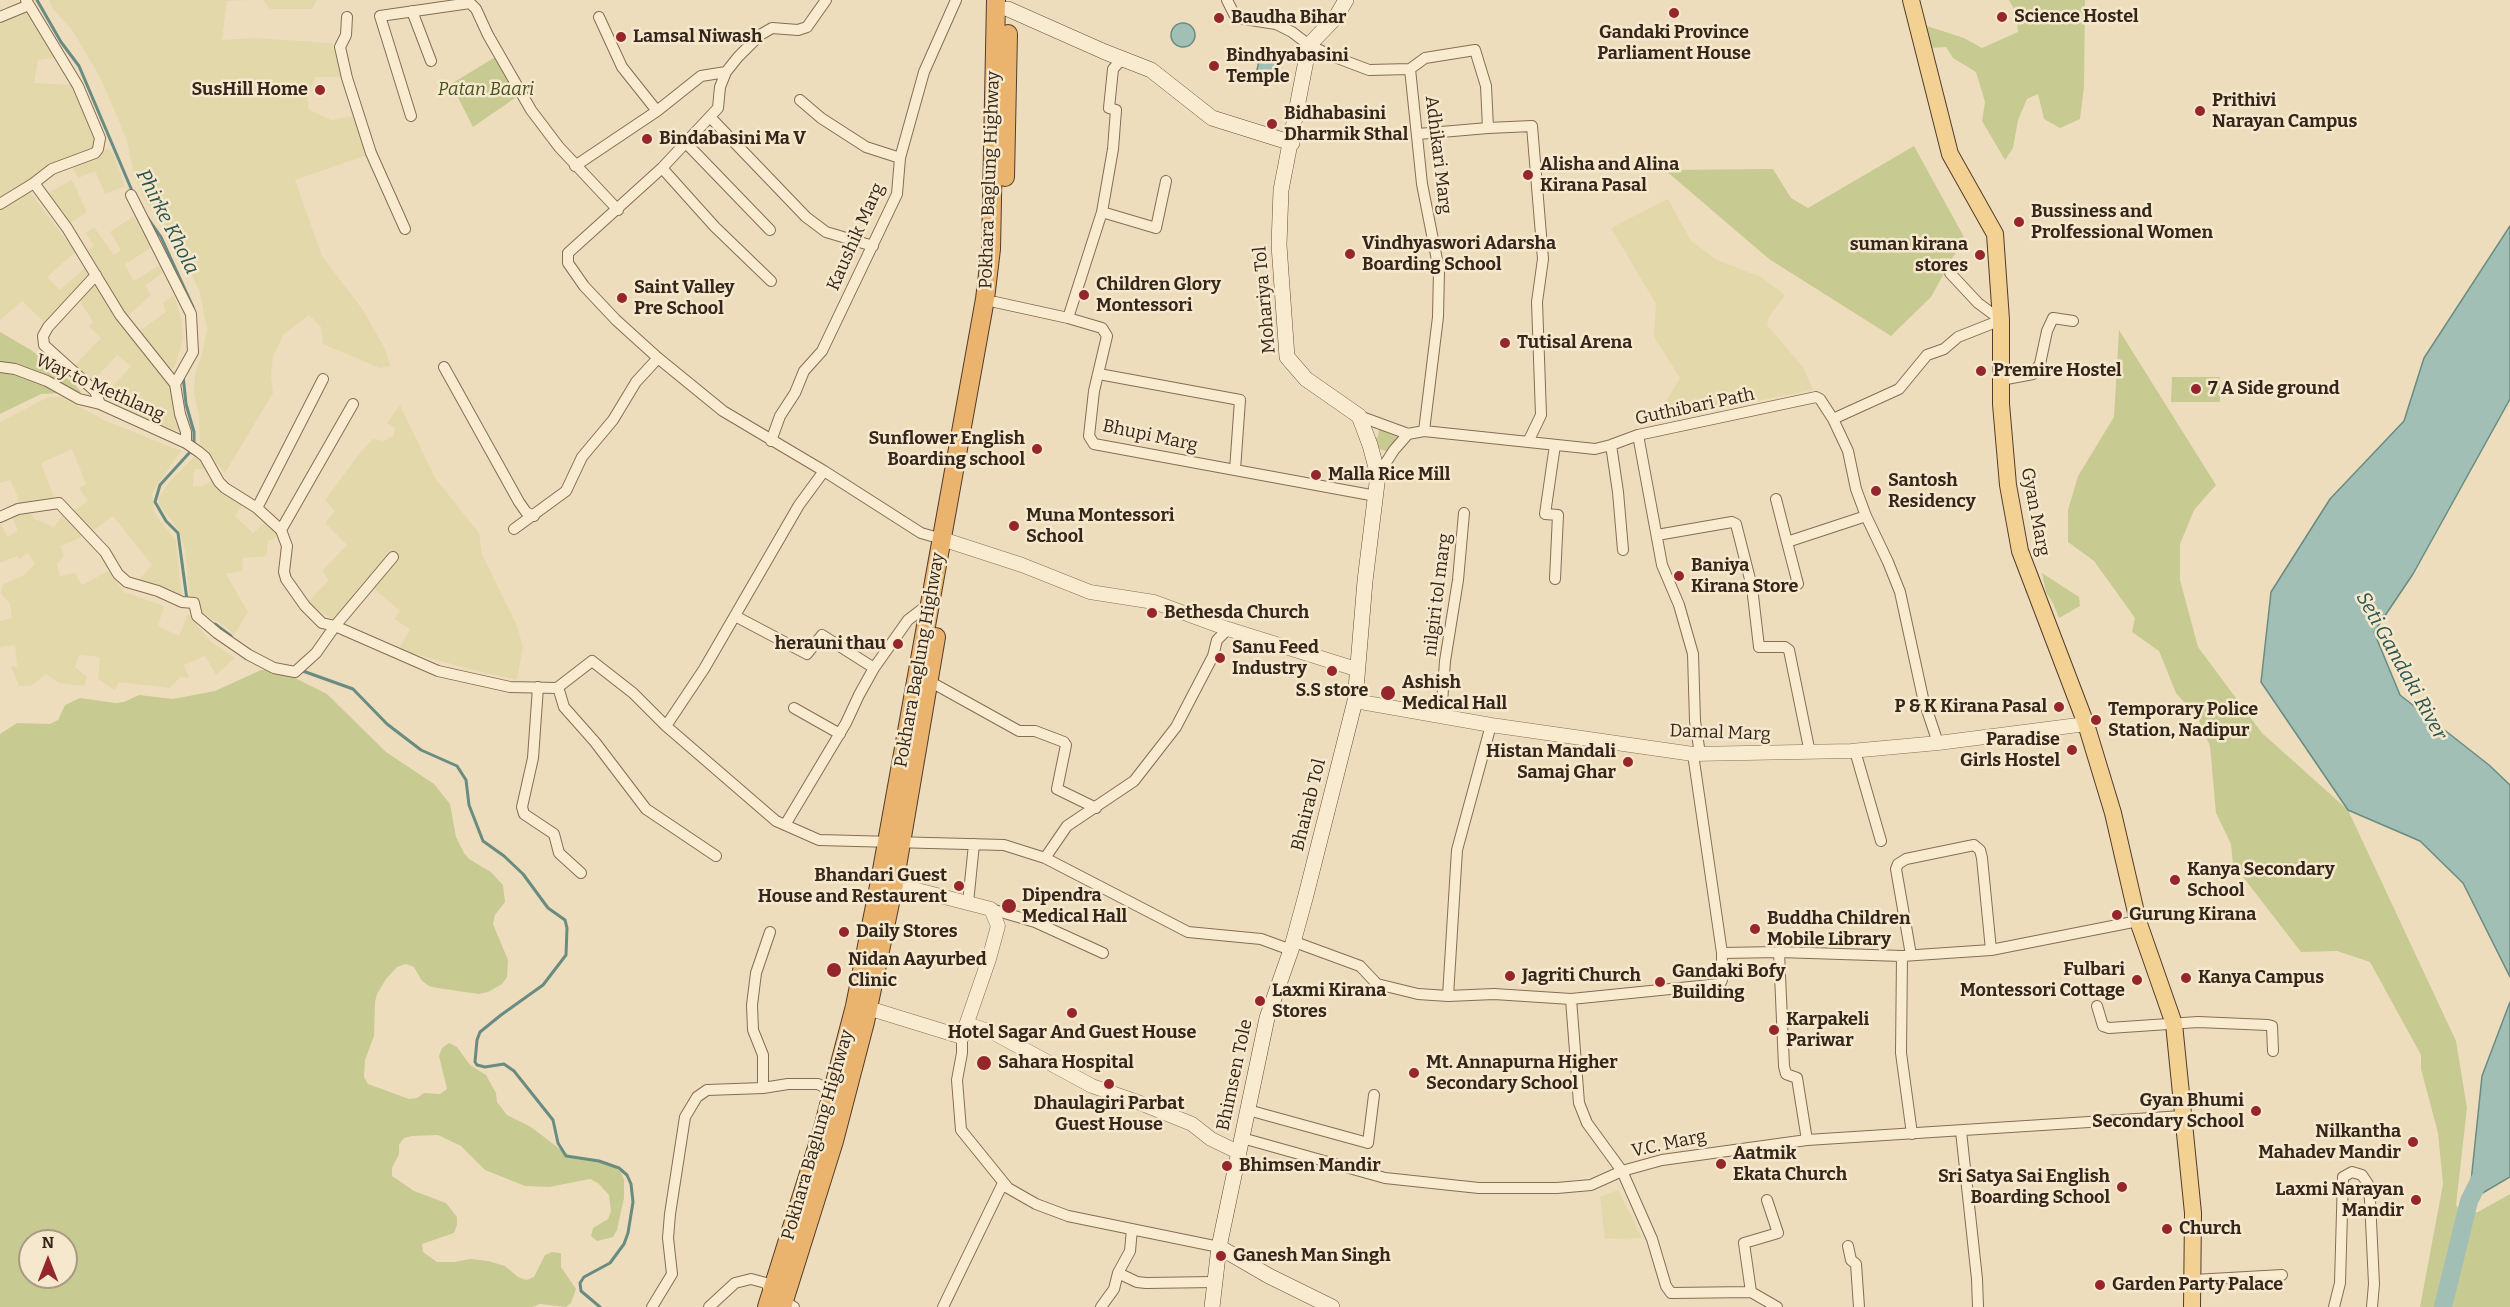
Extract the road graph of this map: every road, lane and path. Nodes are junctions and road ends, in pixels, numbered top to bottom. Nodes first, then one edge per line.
1 (826, 0) edge
2 (956, 0) edge
3 (1227, 0) edge
4 (1346, 0) edge
5 (1911, 0) edge
6 (470, 2) edge
7 (1002, 2) edge
8 (27, 3) edge
9 (412, 11) junction
10 (0, 17) edge
11 (347, 17) dead end
12 (599, 17) dead end
13 (1309, 45) junction
14 (1122, 59) junction
15 (431, 62) dead end
16 (1410, 69) junction
17 (726, 72) junction
18 (800, 100) dead end
19 (657, 111) junction
20 (411, 116) dead end
21 (710, 117) junction
22 (1488, 128) junction
23 (1418, 134) junction
24 (686, 143) junction
25 (1292, 143) junction
26 (900, 158) junction
27 (575, 166) junction
28 (662, 168) junction
29 (1166, 181) dead end
30 (34, 183) junction
31 (131, 195) dead end
32 (0, 204) edge
33 (618, 210) junction
34 (1102, 212) junction
35 (405, 229) dead end
36 (770, 230) dead end
37 (873, 246) junction
38 (1950, 273) dead end
39 (96, 275) junction
40 (771, 281) dead end
41 (995, 302) junction
42 (1068, 318) junction
43 (2001, 320) junction
44 (2073, 321) dead end
45 (658, 358) junction
46 (0, 367) edge
47 (444, 367) dead end
48 (1099, 374) junction
49 (324, 379) dead end
50 (2001, 380) junction
51 (175, 384) junction
52 (100, 404) junction
53 (353, 404) dead end
54 (1359, 416) junction
55 (1833, 419) junction
56 (1424, 431) junction
57 (1407, 434) junction
58 (1638, 435) junction
59 (771, 441) junction
60 (1528, 442) junction
61 (186, 443) junction
62 (1555, 445) junction
63 (1611, 445) junction
64 (1235, 470) junction
65 (824, 471) junction
66 (1378, 475) junction
67 (1376, 496) junction
68 (1776, 499) dead end
69 (256, 508) junction
70 (1464, 513) dead end
71 (534, 516) junction
72 (1866, 516) junction
73 (0, 517) edge
74 (514, 529) dead end
75 (281, 530) junction
76 (1657, 535) junction
77 (947, 541) junction
78 (1787, 542) junction
79 (1623, 550) dead end
80 (393, 557) dead end
81 (1555, 579) dead end
82 (1798, 584) dead end
83 (929, 607) junction
84 (735, 616) junction
85 (335, 626) junction
86 (1228, 629) junction
87 (874, 668) junction
88 (1356, 669) junction
89 (929, 681) junction
90 (538, 687) junction
91 (558, 687) junction
92 (1355, 701) junction
93 (794, 708) dead end
94 (1441, 717) junction
95 (2086, 724) junction
96 (1491, 725) junction
97 (666, 726) junction
98 (840, 734) junction
99 (1938, 743) junction
100 (1855, 751) junction
101 (1810, 753) junction
102 (1696, 754) junction
103 (1096, 808) junction
104 (785, 825) junction
105 (894, 841) junction
106 (1881, 841) dead end
107 (974, 844) junction
108 (716, 855) dead end
109 (1045, 858) junction
110 (581, 873) dead end
111 (887, 883) junction
112 (968, 903) junction
113 (991, 909) junction
114 (2138, 921) junction
115 (771, 932) dead end
116 (1292, 945) junction
117 (1991, 950) junction
118 (1779, 952) junction
119 (1103, 953) dead end
120 (1722, 953) junction
121 (1906, 956) junction
122 (1448, 996) junction
123 (1571, 999) junction
124 (2097, 1006) dead end
125 (868, 1008) junction
126 (2174, 1024) junction
127 (964, 1031) junction
128 (2273, 1051) dead end
129 (763, 1088) junction
130 (833, 1092) junction
131 (1374, 1095) dead end
132 (1248, 1110) junction
133 (2183, 1116) junction
134 (1961, 1131) junction
135 (1912, 1134) junction
136 (1807, 1140) junction
137 (1240, 1145) junction
138 (1622, 1171) junction
139 (1003, 1183) junction
140 (1767, 1200) dead end
141 (1132, 1229) junction
142 (1848, 1246) dead end
143 (1220, 1247) junction
144 (1118, 1273) junction
145 (2282, 1275) dead end
146 (2194, 1280) junction
147 (1214, 1282) junction
148 (1751, 1292) junction
149 (779, 1303) edge
150 (652, 1307) edge
151 (709, 1307) edge
152 (943, 1307) edge
153 (1101, 1307) edge
154 (1212, 1307) edge
155 (1332, 1307) edge
156 (1777, 1307) edge
157 (1858, 1307) edge
158 (1978, 1307) edge
159 (2192, 1307) edge
160 (2334, 1307) edge
161 (2372, 1307) edge

1 - 17 street
2 - 26 street, Kaushik Marg
3 - 13 street
4 - 13 main road
5 - 43 main road, Gyan Marg
6 - 9 street
6 - 27 street
7 - 14 main road
7 - 41 highway, Pokhara Baglung Highway
7 - 77 highway, Pokhara Baglung Highway
8 - 10 street
8 - 30 street
9 - 15 street
9 - 20 street
11 - 35 street
12 - 19 street
13 - 16 street
13 - 25 main road, Mohariya Tol
14 - 25 main road
14 - 34 street
16 - 22 street
16 - 23 street, Adhikari Marg
17 - 19 street
17 - 21 street
18 - 26 street
19 - 27 street
21 - 24 street
21 - 37 street
22 - 23 street
22 - 60 street
23 - 56 street, Adhikari Marg
24 - 28 street
24 - 36 street
25 - 54 main road, Mohariya Tol
26 - 37 street, Kaushik Marg
27 - 33 street
28 - 33 street
28 - 40 street
29 - 34 street
30 - 32 street
30 - 39 street
31 - 51 street
33 - 45 street
34 - 42 street
37 - 59 street, Kaushik Marg
38 - 43 street
39 - 51 street
39 - 52 street
41 - 42 street
41 - 77 highway, Pokhara Baglung Highway
42 - 48 street, Bhupi Marg
43 - 50 main road, Gyan Marg
43 - 55 street
44 - 50 street
45 - 59 street
45 - 71 street
46 - 52 street, Way to Methlang
47 - 71 street
48 - 64 street
48 - 64 street, Bhupi Marg
49 - 69 street
50 - 95 main road, Gyan Marg
51 - 61 street
52 - 61 street, Way to Methlang
53 - 75 street
54 - 57 street
54 - 66 main road
55 - 58 street, Guthibari Path
55 - 72 street
56 - 57 street, Guthibari Path
56 - 60 street, Guthibari Path
57 - 66 street
58 - 63 street, Guthibari Path
58 - 76 street
59 - 65 street
60 - 62 street, Guthibari Path
61 - 69 street, Way to Methlang
62 - 63 street, Guthibari Path
62 - 81 street
63 - 79 street
64 - 67 street, Bhupi Marg
65 - 77 street
65 - 84 street
66 - 67 main road
67 - 88 main road
68 - 78 street
69 - 75 street
70 - 94 street, nilgiri tol marg
71 - 74 street
72 - 78 street
72 - 99 street
73 - 85 street
75 - 85 street
76 - 101 street
76 - 102 street
77 - 83 highway, Pokhara Baglung Highway
77 - 86 street
77 - 89 highway, Pokhara Baglung Highway
78 - 82 street
80 - 85 street
83 - 87 street
83 - 105 highway, Pokhara Baglung Highway
84 - 87 street
84 - 97 street
85 - 90 street
86 - 88 street
86 - 103 street
87 - 98 street
88 - 92 main road, Bhairab Tol
89 - 103 street
89 - 105 highway, Pokhara Baglung Highway
90 - 91 street
90 - 110 street
91 - 97 street
91 - 108 street
92 - 94 street, Damal Marg
92 - 116 main road, Bhairab Tol
93 - 98 street
94 - 96 street, Damal Marg
95 - 99 street, Damal Marg
95 - 114 main road, Gyan Marg
96 - 102 street, Damal Marg
96 - 122 street
97 - 104 street
98 - 104 street
99 - 100 street, Damal Marg
100 - 101 street, Damal Marg
100 - 106 street
101 - 102 street, Damal Marg
102 - 120 street
103 - 109 street
104 - 105 street
105 - 107 street
105 - 111 highway, Pokhara Baglung Highway
107 - 109 street
107 - 112 street
109 - 116 street
111 - 112 street
111 - 125 highway, Pokhara Baglung Highway
111 - 130 highway, Pokhara Baglung Highway
112 - 113 street
113 - 119 street
113 - 127 street
114 - 117 street
114 - 126 main road, Gyan Marg
115 - 129 street
116 - 122 street
116 - 132 main road, Bhimsen Tole
117 - 121 street
117 - 121 street
118 - 120 street
118 - 121 street
118 - 136 street
120 - 123 street
121 - 135 street
122 - 123 street
123 - 138 street
124 - 126 street
125 - 127 street
125 - 149 highway, Pokhara Baglung Highway
126 - 128 street
126 - 133 main road, Gyan Marg
127 - 137 street
127 - 139 street
129 - 130 street
129 - 150 street
130 - 149 highway, Pokhara Baglung Highway
131 - 132 street
132 - 137 main road, Bhimsen Tole
133 - 134 street, V.C. Marg
133 - 146 main road, Gyan Marg
134 - 135 street, V.C. Marg
134 - 158 street
135 - 136 street, V.C. Marg
136 - 138 street, V.C. Marg
137 - 138 street, V.C. Marg
137 - 143 main road, Bhimsen Tole
138 - 148 street
139 - 141 street
139 - 152 street
140 - 148 street
141 - 143 street
141 - 144 street
142 - 157 street
143 - 147 main road, Bhimsen Tole
143 - 155 main road
144 - 147 street
144 - 153 street
145 - 146 street
146 - 159 main road, Gyan Marg
147 - 154 main road, Bhimsen Tole
148 - 156 street
149 - 151 street
160 - 161 street

